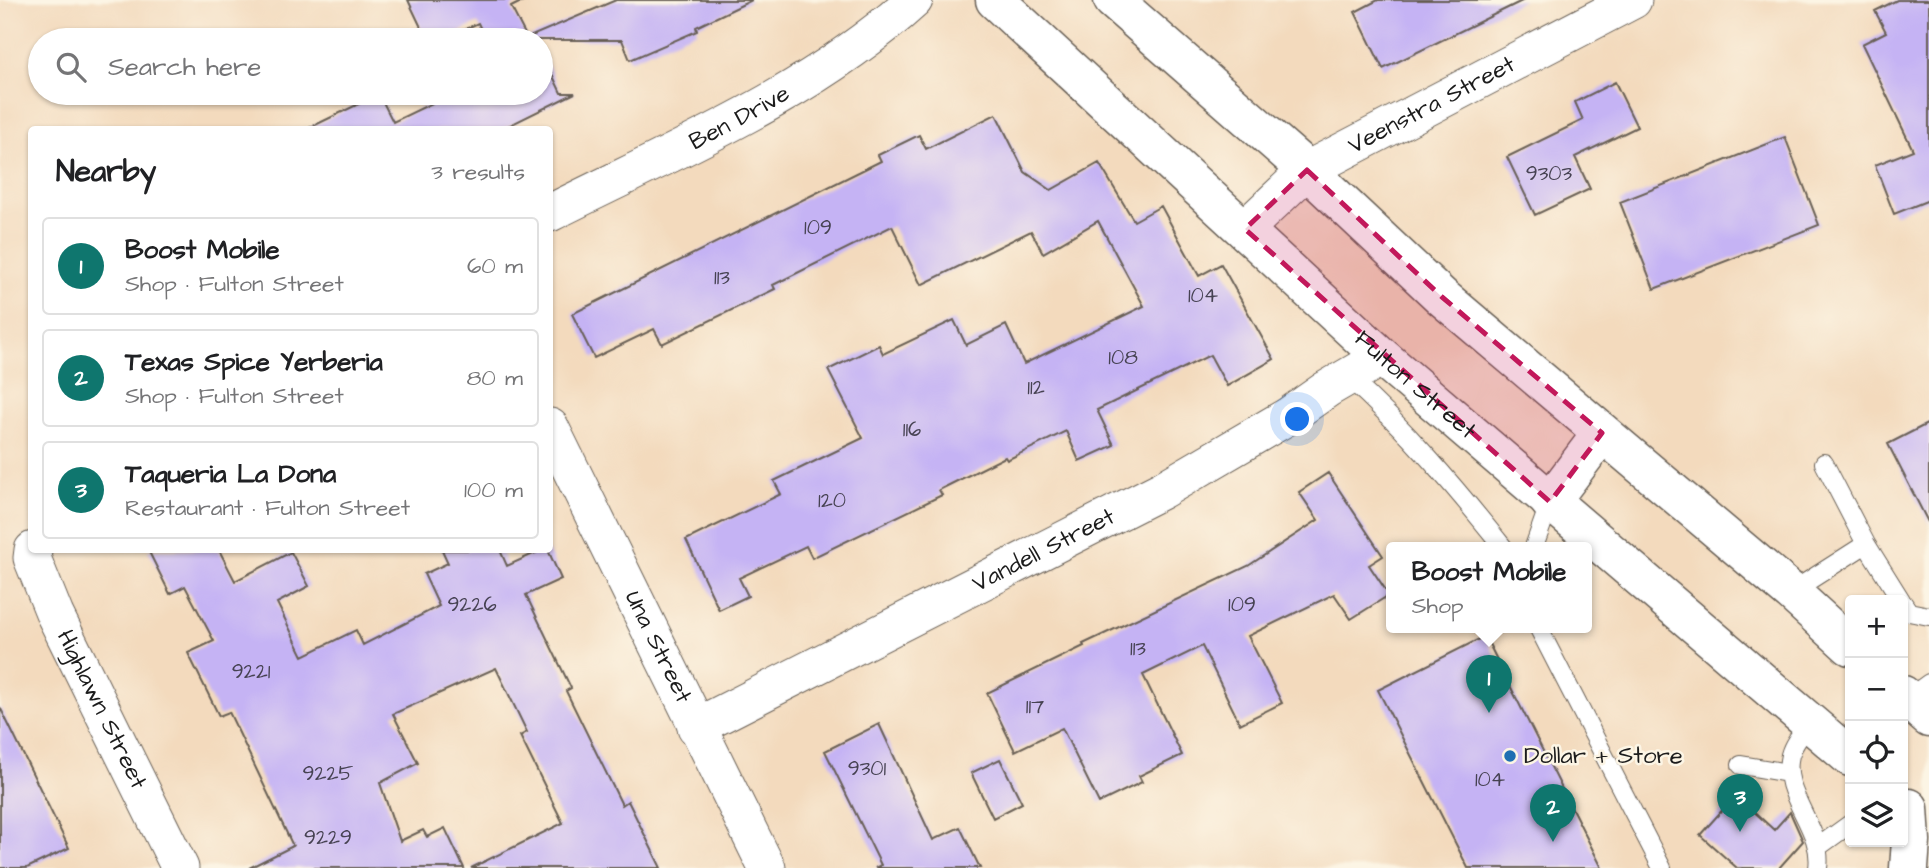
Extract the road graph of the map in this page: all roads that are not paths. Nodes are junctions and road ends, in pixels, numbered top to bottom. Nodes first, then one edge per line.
1 (914, 0) edge
2 (995, 0) edge
3 (1112, 0) edge
4 (1633, 0) edge
5 (1307, 170) junction
6 (553, 212) edge
7 (1245, 229) junction
8 (1382, 357) junction
9 (1348, 377) junction
10 (553, 433) edge
11 (1602, 433) junction
12 (1824, 463) dead end
13 (1550, 502) junction
14 (1499, 542) edge
15 (1536, 542) edge
16 (1866, 544) junction
17 (33, 553) edge
18 (1791, 592) junction
19 (1898, 595) edge
20 (1908, 610) edge
21 (1929, 616) edge
22 (1541, 633) edge
23 (1845, 641) edge
24 (1810, 723) junction
25 (696, 727) junction
26 (1845, 753) edge
27 (1741, 765) dead end
28 (1788, 773) junction
29 (1914, 811) edge
30 (1845, 828) edge
31 (1818, 847) junction
32 (180, 868) edge
33 (767, 868) edge
34 (1662, 868) edge
35 (1818, 868) edge
36 (1909, 868) edge

1 - 6 street, Ben Drive
2 - 7 main road, Fulton Street
3 - 5 main road
4 - 5 street, Veenstra Street
5 - 7 street, Veenstra Street
5 - 11 main road
7 - 8 main road, Fulton Street
8 - 9 street, Vandell Street
8 - 13 main road, Fulton Street
9 - 14 lane
9 - 25 street, Vandell Street
10 - 25 street, Una Street
11 - 13 main road
11 - 18 main road
12 - 16 lane
13 - 15 lane
13 - 24 main road, Fulton Street
16 - 18 lane
16 - 19 lane
17 - 32 street, Highlawn Street
18 - 23 main road
20 - 21 lane
22 - 34 lane
24 - 26 main road, Fulton Street
24 - 28 lane
25 - 33 street, Una Street
27 - 28 lane
28 - 31 lane
29 - 36 main road
30 - 31 lane
31 - 35 lane

